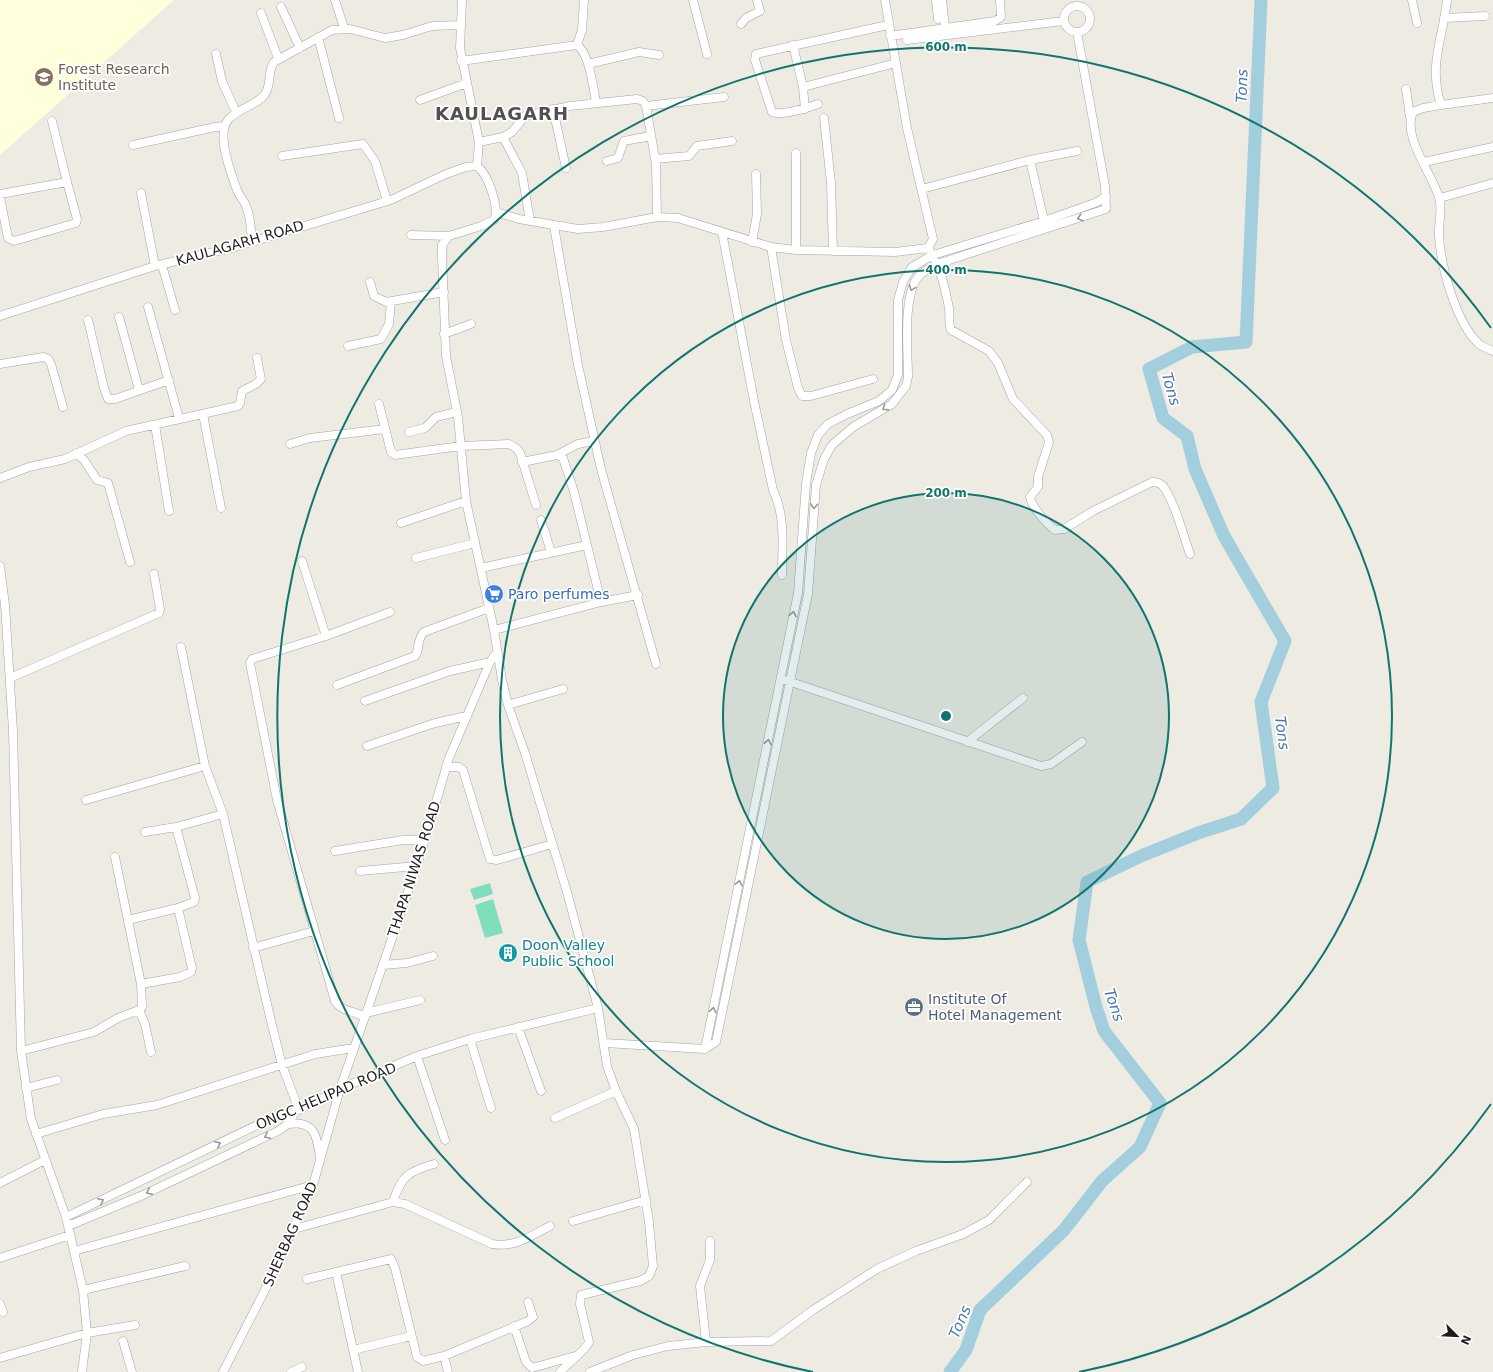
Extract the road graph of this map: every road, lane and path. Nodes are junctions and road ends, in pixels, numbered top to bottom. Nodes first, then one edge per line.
1 (334, 0) edge
2 (462, 0) edge
3 (584, 0) edge
4 (693, 0) edge
5 (757, 0) edge
6 (885, 0) edge
7 (936, 0) edge
8 (942, 0) edge
9 (1000, 0) edge
10 (1412, 0) edge
11 (1447, 0) edge
12 (281, 6) dead end
13 (262, 13) dead end
14 (1484, 16) dead end
15 (1444, 18) junction
16 (938, 19) dead end
17 (1064, 21) junction
18 (1417, 23) dead end
19 (741, 24) dead end
20 (888, 24) junction
21 (460, 25) junction
22 (344, 28) junction
23 (945, 28) junction
24 (1077, 32) junction
25 (890, 36) junction
26 (318, 37) junction
27 (907, 40) dead end
28 (793, 45) junction
29 (577, 46) junction
30 (300, 48) junction
31 (216, 54) dead end
32 (707, 54) dead end
33 (660, 55) dead end
34 (278, 58) junction
35 (461, 61) junction
36 (896, 63) junction
37 (588, 64) junction
38 (467, 83) junction
39 (803, 87) junction
40 (1406, 89) dead end
41 (724, 96) dead end
42 (1493, 98) edge
43 (420, 100) dead end
44 (596, 102) junction
45 (818, 104) dead end
46 (1441, 105) junction
47 (646, 106) junction
48 (553, 109) junction
49 (805, 109) junction
50 (236, 112) junction
51 (339, 118) dead end
52 (824, 118) dead end
53 (1410, 118) junction
54 (52, 121) dead end
55 (224, 126) junction
56 (652, 136) junction
57 (503, 137) junction
58 (732, 141) dead end
59 (479, 142) junction
60 (133, 145) dead end
61 (1493, 147) edge
62 (1077, 151) dead end
63 (796, 153) dead end
64 (282, 156) dead end
65 (655, 159) junction
66 (1030, 160) junction
67 (607, 161) dead end
68 (1424, 162) junction
69 (477, 166) junction
70 (566, 168) dead end
71 (756, 174) dead end
72 (67, 182) junction
73 (1493, 183) edge
74 (922, 189) junction
75 (141, 193) dead end
76 (0, 194) edge
77 (0, 197) edge
78 (1106, 197) junction
79 (1440, 198) junction
80 (387, 201) junction
81 (496, 212) junction
82 (657, 217) junction
83 (530, 221) junction
84 (1044, 221) junction
85 (554, 226) junction
86 (722, 232) junction
87 (411, 235) dead end
88 (449, 236) junction
89 (252, 242) junction
90 (752, 242) junction
91 (771, 247) junction
92 (796, 250) junction
93 (833, 251) junction
94 (931, 252) junction
95 (937, 264) junction
96 (158, 265) junction
97 (370, 282) dead end
98 (444, 292) junction
99 (391, 302) junction
100 (148, 307) dead end
101 (175, 310) dead end
102 (0, 316) edge
103 (119, 317) dead end
104 (88, 320) dead end
105 (471, 324) dead end
106 (444, 334) junction
107 (348, 346) dead end
108 (1493, 351) edge
109 (258, 358) dead end
110 (0, 364) edge
111 (873, 379) dead end
112 (169, 380) junction
113 (139, 390) junction
114 (379, 404) dead end
115 (63, 407) dead end
116 (457, 412) junction
117 (203, 414) junction
118 (179, 418) junction
119 (155, 425) junction
120 (385, 430) junction
121 (409, 432) dead end
122 (594, 441) junction
123 (290, 444) dead end
124 (461, 446) junction
125 (76, 453) junction
126 (557, 455) junction
127 (522, 462) junction
128 (0, 478) edge
129 (466, 501) junction
130 (536, 505) dead end
131 (220, 508) dead end
132 (169, 511) dead end
133 (541, 520) dead end
134 (401, 523) dead end
135 (475, 543) junction
136 (587, 545) junction
137 (551, 552) junction
138 (1190, 554) dead end
139 (416, 558) dead end
140 (302, 561) dead end
141 (130, 562) dead end
142 (0, 566) edge
143 (480, 568) junction
144 (154, 574) dead end
145 (782, 576) dead end
146 (638, 595) junction
147 (601, 602) junction
148 (489, 608) junction
149 (390, 612) dead end
150 (494, 630) junction
151 (326, 636) junction
152 (181, 647) dead end
153 (497, 652) junction
154 (490, 662) junction
155 (656, 664) dead end
156 (10, 678) junction
157 (780, 678) junction
158 (790, 682) junction
159 (337, 685) dead end
160 (563, 689) dead end
161 (1023, 698) dead end
162 (364, 701) dead end
163 (508, 705) junction
164 (467, 716) junction
165 (967, 742) junction
166 (1082, 742) dead end
167 (367, 746) dead end
168 (763, 765) junction
169 (205, 766) junction
170 (446, 767) junction
171 (773, 767) junction
172 (86, 800) dead end
173 (223, 814) junction
174 (176, 827) junction
175 (145, 832) dead end
176 (425, 840) junction
177 (552, 844) junction
178 (335, 852) dead end
179 (115, 857) dead end
180 (417, 866) junction
181 (360, 871) dead end
182 (178, 908) junction
183 (128, 920) junction
184 (314, 931) junction
185 (726, 945) junction
186 (736, 946) junction
187 (253, 948) junction
188 (433, 956) dead end
189 (383, 965) junction
190 (141, 984) junction
191 (420, 1000) dead end
192 (598, 1008) junction
193 (139, 1010) junction
194 (365, 1015) junction
195 (518, 1027) junction
196 (470, 1039) junction
197 (605, 1043) junction
198 (354, 1048) junction
199 (706, 1049) junction
200 (21, 1051) junction
201 (151, 1052) dead end
202 (418, 1056) junction
203 (282, 1065) junction
204 (57, 1080) dead end
205 (26, 1088) junction
206 (340, 1089) junction
207 (541, 1091) dead end
208 (616, 1091) junction
209 (491, 1108) dead end
210 (297, 1111) junction
211 (555, 1118) dead end
212 (288, 1124) junction
213 (36, 1134) junction
214 (445, 1140) dead end
215 (45, 1160) junction
216 (320, 1160) junction
217 (434, 1164) dead end
218 (1027, 1182) dead end
219 (0, 1183) edge
220 (312, 1185) junction
221 (646, 1200) junction
222 (393, 1202) junction
223 (66, 1217) junction
224 (573, 1221) dead end
225 (68, 1226) junction
226 (550, 1226) dead end
227 (294, 1230) junction
228 (70, 1235) junction
229 (710, 1241) dead end
230 (74, 1251) junction
231 (0, 1258) edge
232 (185, 1266) dead end
233 (336, 1272) junction
234 (307, 1279) dead end
235 (83, 1290) junction
236 (528, 1302) dead end
237 (135, 1325) dead end
238 (514, 1326) junction
239 (87, 1333) junction
240 (411, 1336) junction
241 (122, 1341) dead end
242 (706, 1342) junction
243 (353, 1350) junction
244 (444, 1356) junction
245 (576, 1356) junction
246 (0, 1358) edge
247 (302, 1367) dead end
248 (82, 1372) edge
249 (132, 1372) edge
250 (223, 1372) edge
251 (291, 1372) edge
252 (358, 1372) edge
253 (448, 1372) edge
254 (560, 1372) edge
255 (590, 1372) edge

1 - 22 street
2 - 21 street
3 - 29 street
4 - 32 street
5 - 19 street
6 - 20 street
7 - 16 street
8 - 23 street
9 - 23 street
10 - 18 street
11 - 15 street
12 - 30 street
13 - 34 street
14 - 15 street
15 - 46 street
17 - 24 street
17 - 24 street
17 - 27 street
20 - 25 street
20 - 28 street
21 - 22 street
21 - 35 street
22 - 26 street
23 - 25 street
24 - 78 street
25 - 36 street
26 - 30 street
26 - 51 street
28 - 39 street
28 - 49 street
29 - 35 street
29 - 37 street
30 - 34 street
31 - 50 street
33 - 37 street
34 - 50 street
35 - 38 street
36 - 39 street
36 - 74 street
37 - 44 street
38 - 43 street
38 - 59 street
39 - 49 street
40 - 53 street
41 - 47 street
42 - 46 street
44 - 47 street
44 - 48 street
45 - 49 street
46 - 53 street
47 - 56 street
48 - 57 street
48 - 70 street
50 - 55 street
52 - 93 street
53 - 68 street
54 - 72 street
55 - 60 street
55 - 89 street
56 - 65 street
56 - 67 street
57 - 59 street
57 - 83 street
58 - 65 street
59 - 69 street
61 - 68 street
62 - 66 street
63 - 92 street
64 - 80 street
65 - 82 street
66 - 74 street
66 - 84 street
68 - 79 street
69 - 80 street, KAULAGARH ROAD
69 - 81 street
71 - 90 street
72 - 76 street
72 - 77 street
73 - 79 street
74 - 94 street
75 - 96 street
78 - 84 street
78 -> 95 street
79 - 108 street
80 - 89 street, KAULAGARH ROAD
81 - 83 street
81 - 88 street
82 - 85 street
82 - 86 street
83 - 85 street
84 - 94 street
85 - 122 street
86 - 90 street
86 - 145 street
87 - 88 street
88 - 98 street
89 - 96 street, KAULAGARH ROAD
90 - 91 street
91 - 92 street
91 - 111 street
92 - 93 street
93 - 94 street
94 - 95 street
157 -> 94 street
95 - 138 street
95 -> 158 street
96 - 101 street
96 - 102 street, KAULAGARH ROAD
97 - 99 street
98 - 99 street
98 - 106 street
99 - 107 street
100 - 112 street
103 - 113 street
104 - 113 street
105 - 106 street
106 - 116 street
109 - 117 street
110 - 115 street
112 - 113 street
112 - 118 street
114 - 120 street
116 - 121 street
116 - 124 street
117 - 118 street
117 - 131 street
118 - 119 street
119 - 125 street
119 - 132 street
120 - 123 street
120 - 124 street
122 - 126 street
122 - 146 street
124 - 127 street
124 - 129 street
125 - 128 street
125 - 141 street
126 - 127 street
126 - 136 street
127 - 130 street
129 - 134 street
129 - 135 street
133 - 137 street
135 - 139 street
135 - 143 street
136 - 137 street
136 - 147 street
137 - 143 street
140 - 151 street
142 - 156 street
143 - 148 street
144 - 156 street
146 - 147 street
146 - 155 street
147 - 150 street
148 - 150 street
148 - 159 street
149 - 151 street
150 - 153 street
151 - 184 street
152 - 169 street
153 - 154 street, THAPA NIWAS ROAD
153 - 163 street
154 - 162 street
154 - 164 street, THAPA NIWAS ROAD
156 - 200 street
157 - 158 street
168 -> 157 street
158 - 165 street
158 - 171 street
160 - 163 street
161 - 165 street
163 - 177 street
164 - 167 street
164 - 170 street, THAPA NIWAS ROAD
165 - 166 street
168 - 171 street
185 -> 168 street
169 - 172 street
169 - 173 street
170 - 176 street, THAPA NIWAS ROAD
170 - 177 street
171 - 186 street
173 - 174 street
173 - 187 street
174 - 175 street
174 - 182 street
176 - 178 street
176 - 180 street, THAPA NIWAS ROAD
177 - 192 street
179 - 183 street
180 - 181 street
180 - 189 street, THAPA NIWAS ROAD
182 - 183 street
182 - 190 street
183 - 190 street
184 - 187 street
184 - 194 street
185 - 186 street
199 -> 185 street
186 - 199 street
187 - 203 street
188 - 189 street
189 - 194 street, THAPA NIWAS ROAD
190 - 193 street
191 - 194 street
192 - 195 street, ONGC HELIPAD ROAD
192 - 197 street
193 - 200 street
193 - 201 street
194 - 198 street, THAPA NIWAS ROAD
195 - 196 street, ONGC HELIPAD ROAD
195 - 207 street
196 - 202 street, ONGC HELIPAD ROAD
196 - 209 street
197 - 199 street
197 - 208 street
198 - 203 street
198 - 206 street, THAPA NIWAS ROAD
200 - 205 street
202 - 206 street, ONGC HELIPAD ROAD
202 - 214 street
203 - 210 street
203 - 213 street
204 - 205 street
205 - 213 street
206 - 210 street, ONGC HELIPAD ROAD
206 - 216 street, SHERBAG ROAD
208 - 211 street
208 - 221 street
210 - 212 street
223 -> 210 street, ONGC HELIPAD ROAD
212 - 216 street
212 -> 225 street
213 - 215 street
215 - 219 street
215 - 223 street
216 - 220 street, SHERBAG ROAD
217 - 222 street
218 - 242 street
220 - 227 street, SHERBAG ROAD
220 - 230 street
221 - 224 street
221 - 245 street
222 - 226 street
222 - 227 street
223 - 225 street
225 - 228 street
227 - 250 street, SHERBAG ROAD
228 - 230 street
228 - 231 street
229 - 242 street
230 - 235 street
232 - 235 street
233 - 234 street
233 - 240 street
233 - 243 street
235 - 239 street
236 - 238 street
237 - 239 street
238 - 244 street
238 - 245 street
239 - 246 street
239 - 248 street
240 - 243 street
240 - 244 street
241 - 249 street
242 - 255 street
243 - 252 street
244 - 253 street
245 - 254 street
247 - 251 street

